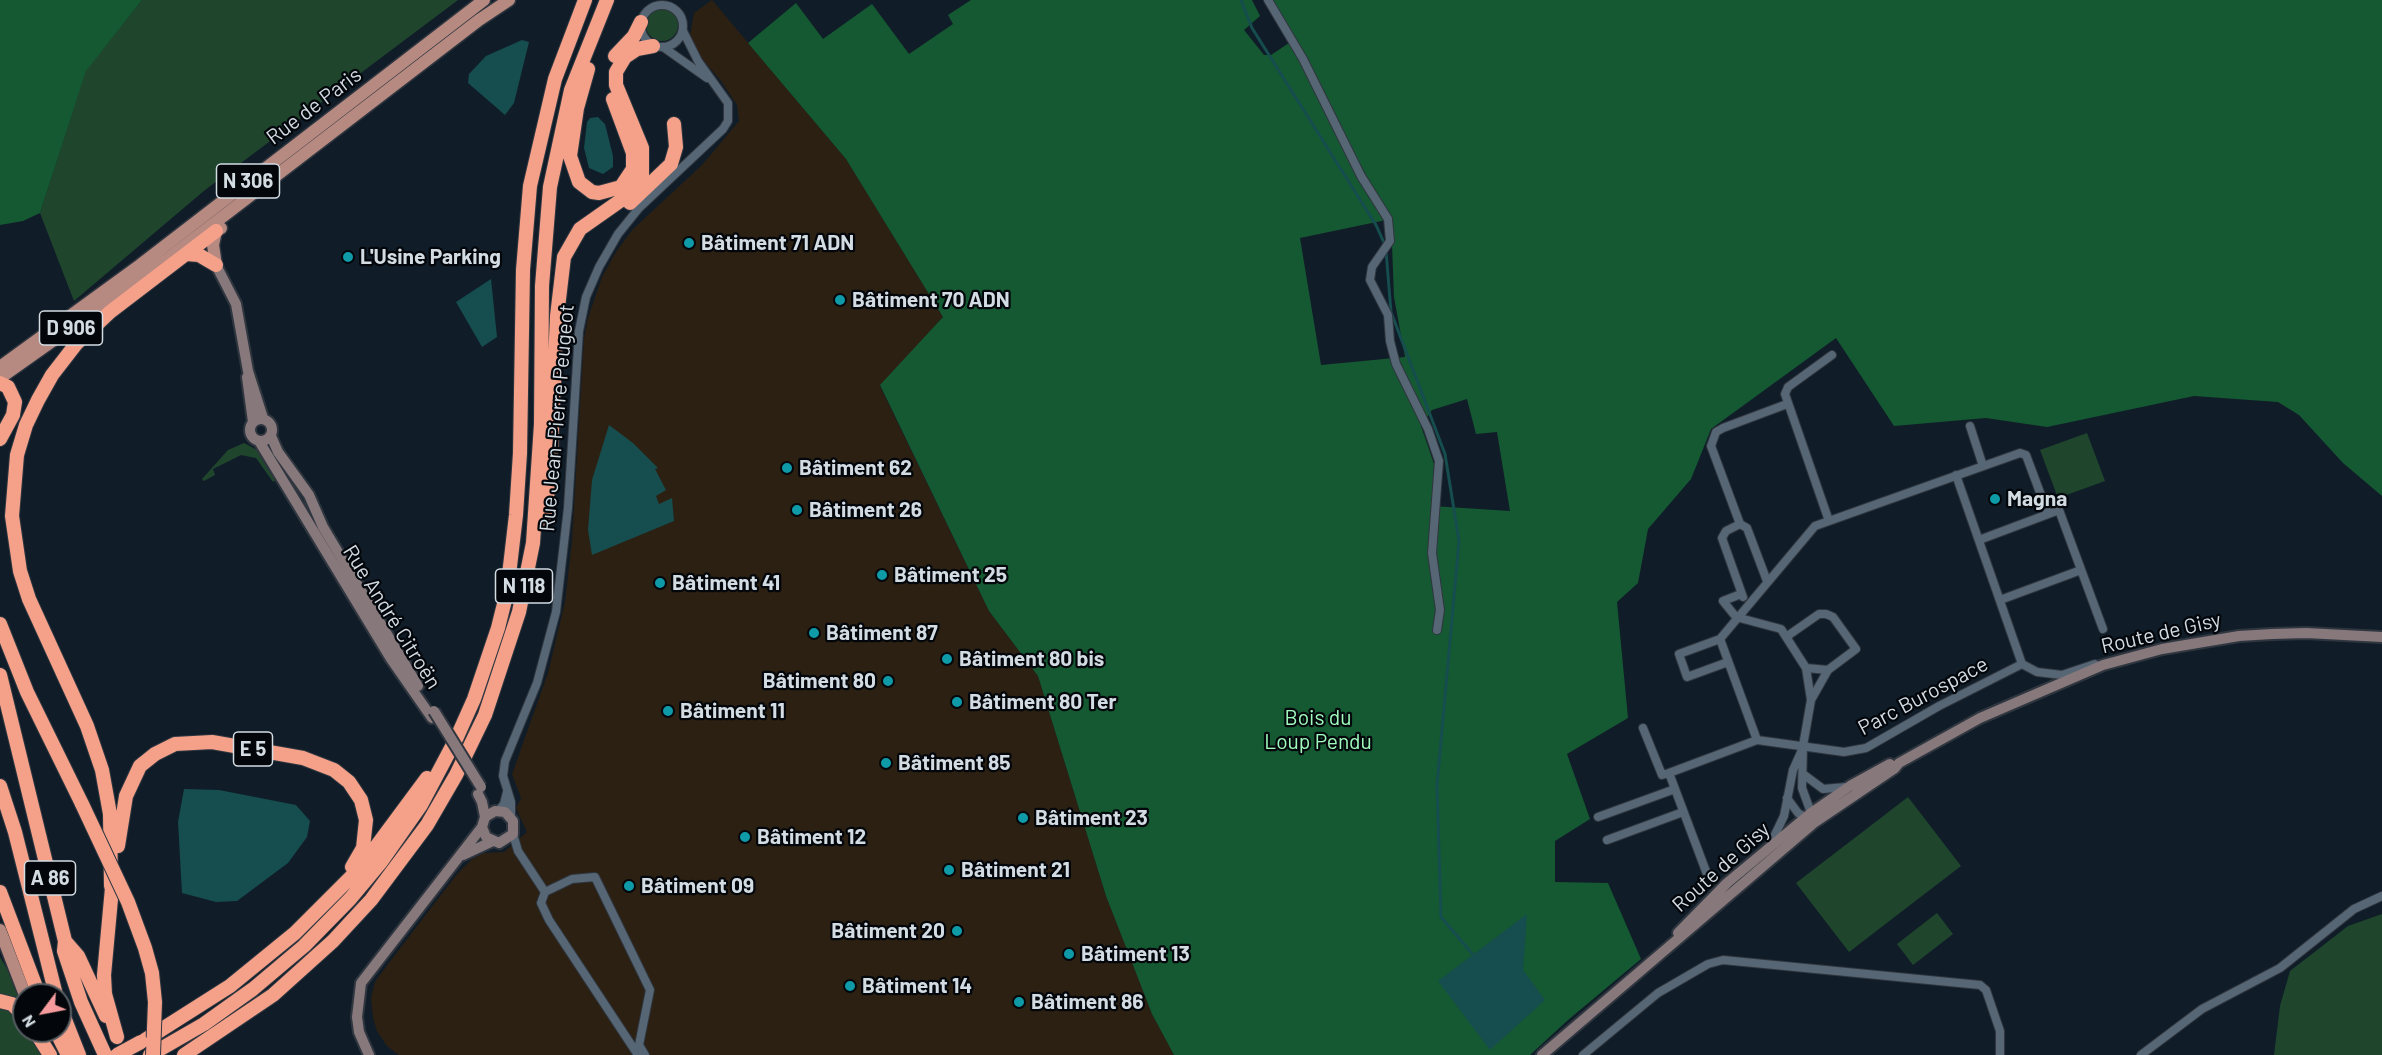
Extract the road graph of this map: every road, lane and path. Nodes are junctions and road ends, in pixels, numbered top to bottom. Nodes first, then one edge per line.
1 (484, 0) edge
2 (509, 0) edge
3 (585, 0) edge
4 (607, 0) edge
5 (1268, 0) edge
6 (640, 22) junction
7 (683, 30) junction
8 (658, 46) junction
9 (711, 80) junction
10 (674, 124) dead end
11 (318, 145) junction
12 (216, 231) junction
13 (186, 254) junction
14 (140, 265) joint
15 (216, 265) junction
16 (142, 278) joint
17 (561, 280) junction
18 (1832, 355) dead end
19 (0, 367) edge
20 (0, 378) edge
21 (0, 383) edge
22 (1787, 404) junction
23 (258, 420) junction
24 (1970, 426) dead end
25 (271, 436) junction
26 (0, 439) edge
27 (259, 441) junction
28 (1983, 466) junction
29 (1956, 475) junction
30 (2048, 514) junction
31 (516, 515) junction
32 (1829, 521) junction
33 (1740, 524) junction
34 (1979, 540) junction
35 (2081, 570) junction
36 (1767, 581) junction
37 (1741, 594) junction
38 (2000, 600) junction
39 (1747, 604) junction
40 (519, 612) junction
41 (1736, 617) junction
42 (0, 624) edge
43 (2103, 629) dead end
44 (1437, 630) dead end
45 (1786, 637) junction
46 (2382, 637) edge
47 (1720, 639) junction
48 (2135, 655) junction
49 (1728, 662) junction
50 (2022, 664) junction
51 (1806, 668) junction
52 (1828, 670) junction
53 (0, 675) edge
54 (1811, 700) junction
55 (433, 715) junction
56 (1643, 728) dead end
57 (1757, 740) junction
58 (1803, 746) junction
59 (1899, 763) junction
60 (1669, 773) junction
61 (1803, 774) junction
62 (0, 786) edge
63 (1850, 786) junction
64 (1675, 789) junction
65 (479, 790) junction
66 (507, 792) junction
67 (1787, 798) junction
68 (497, 810) junction
69 (1683, 812) junction
70 (511, 816) junction
71 (1598, 817) dead end
72 (1810, 818) junction
73 (484, 822) junction
74 (513, 834) junction
75 (1607, 840) dead end
76 (493, 841) junction
77 (1769, 847) junction
78 (461, 855) junction
79 (1707, 874) dead end
80 (111, 886) junction
81 (0, 892) edge
82 (545, 892) junction
83 (2382, 896) edge
84 (322, 907) junction
85 (0, 930) edge
86 (65, 941) junction
87 (1664, 949) junction
88 (20, 983) edge
89 (34, 983) edge
90 (53, 983) edge
91 (72, 1036) edge
92 (117, 1037) junction
93 (80, 1055) edge
94 (105, 1055) edge
95 (117, 1055) edge
96 (126, 1055) edge
97 (151, 1055) edge
98 (184, 1055) edge
99 (369, 1055) edge
100 (638, 1055) edge
101 (645, 1055) edge
102 (1542, 1055) edge
103 (1583, 1055) edge
104 (2000, 1055) edge
105 (2141, 1055) edge

1 - 14 main road, Rue de Paris / N 306
2 - 11 main road, N 306
3 - 31 highway, N 118
4 - 6 highway
4 - 40 highway, N 118
5 - 44 street
6 - 7 street
6 - 8 street
7 - 8 street
7 - 9 street, Rue Jean-Pierre Peugeot
8 - 9 street
8 - 17 highway
9 - 66 street, Rue Jean-Pierre Peugeot
10 - 17 highway
11 - 12 main road
11 - 16 main road, Rue de Paris / N 306
12 - 13 highway
12 - 15 main road
13 - 15 highway
13 - 80 highway
14 - 19 main road, D 906
15 - 23 street
16 - 20 main road, D 906
17 - 40 highway
18 - 22 street
21 - 26 highway
22 - 32 street
22 - 33 street
23 - 25 street, Rue André Citroën
23 - 27 street, Rue André Citroën
24 - 28 street
25 - 27 street
25 - 55 street, Rue André Citroën
27 - 55 street, Rue André Citroën
28 - 29 street
28 - 30 street
29 - 32 street
29 - 34 street
30 - 34 street
30 - 35 street
31 - 84 highway
31 - 97 highway, N 118
32 - 36 street
33 - 36 street
33 - 37 street
34 - 38 street
35 - 38 street
35 - 43 street
36 - 39 street
37 - 39 street
37 - 41 street
38 - 50 street
39 - 41 street
40 - 98 highway, N 118
41 - 45 street
41 - 47 street
42 - 97 highway, bridge
45 - 51 street
45 - 52 street
46 - 48 street, Route de Gisy
47 - 49 street
47 - 49 street
48 - 50 street
48 - 59 street, Route de Gisy
49 - 57 street
50 - 58 street, Parc Burospace
51 - 52 street
51 - 54 street
52 - 54 street
53 - 86 highway, A 86
54 - 58 street
55 - 65 street, Rue André Citroën, bridge
56 - 60 street
57 - 58 street, Parc Burospace
57 - 60 street, Parc Burospace
58 - 61 street
58 - 67 street
59 - 63 street, Route de Gisy
59 - 72 street, Route de Gisy
60 - 64 street
61 - 63 street
61 - 72 street
62 - 90 highway, A 86
63 - 72 street, Route de Gisy
64 - 69 street
64 - 71 street
65 - 68 street, Rue André Citroën
65 - 73 street, Rue André Citroën
66 - 68 street, Rue Jean-Pierre Peugeot
66 - 70 street, Rue Jean-Pierre Peugeot
67 - 72 street
67 - 77 street
68 - 70 street
68 - 73 street
69 - 75 street
69 - 79 street
70 - 74 street
72 - 77 street, Route de Gisy
72 - 87 street, Route de Gisy
73 - 76 street, Rue André Citroën
73 - 78 street
74 - 76 street
74 - 82 street
76 - 78 street
77 - 87 street, Route de Gisy
78 - 99 street
80 - 84 highway, E 5
80 - 92 highway
81 - 89 highway
82 - 100 street
82 - 101 street
83 - 105 street
84 - 95 highway, bridge
85 - 88 main road
86 - 92 highway
86 - 94 highway, A 86
87 - 102 street, Route de Gisy
91 - 93 highway
92 - 96 highway
103 - 104 street

